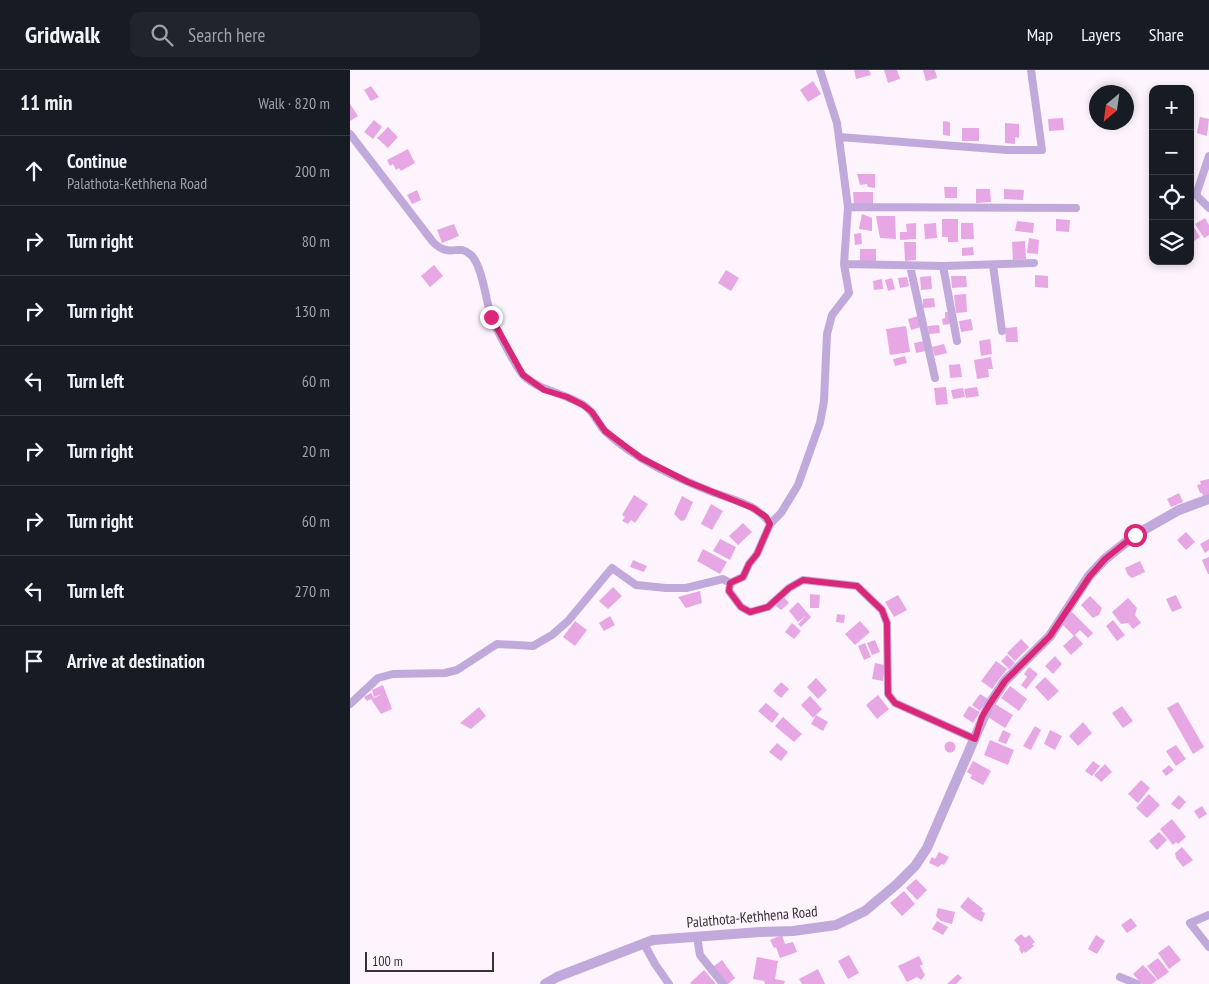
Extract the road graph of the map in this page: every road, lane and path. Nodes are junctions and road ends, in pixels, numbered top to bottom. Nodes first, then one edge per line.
1 (1031, 70) edge
2 (823, 71) edge
3 (350, 134) edge
4 (839, 137) junction
5 (1209, 156) edge
6 (848, 207) junction
7 (1076, 208) dead end
8 (1209, 208) edge
9 (1034, 263) dead end
10 (844, 264) junction
11 (992, 265) junction
12 (910, 266) junction
13 (943, 266) junction
14 (1002, 331) dead end
15 (957, 341) dead end
16 (935, 378) dead end
17 (1208, 501) edge
18 (770, 524) junction
19 (730, 583) junction
20 (350, 704) edge
21 (975, 739) junction
22 (1209, 915) edge
23 (698, 937) junction
24 (644, 944) junction
25 (1209, 947) edge
26 (1120, 976) dead end
27 (544, 984) edge
28 (669, 984) edge
29 (723, 984) edge
30 (1137, 984) edge

1 - 4 street
2 - 4 street
3 - 18 street
4 - 6 street
5 - 8 street
6 - 7 street
6 - 10 street
9 - 11 street
10 - 12 street
10 - 18 street
11 - 13 street
11 - 14 street
12 - 13 street
12 - 16 street
13 - 15 street
17 - 21 street, Palathota-Kethhena Road
18 - 19 street
19 - 20 street
19 - 21 street
21 - 23 street, Palathota-Kethhena Road
22 - 25 street
23 - 24 street, Palathota-Kethhena Road
23 - 29 street
24 - 27 street, Palathota-Kethhena Road
24 - 28 street
26 - 30 street

